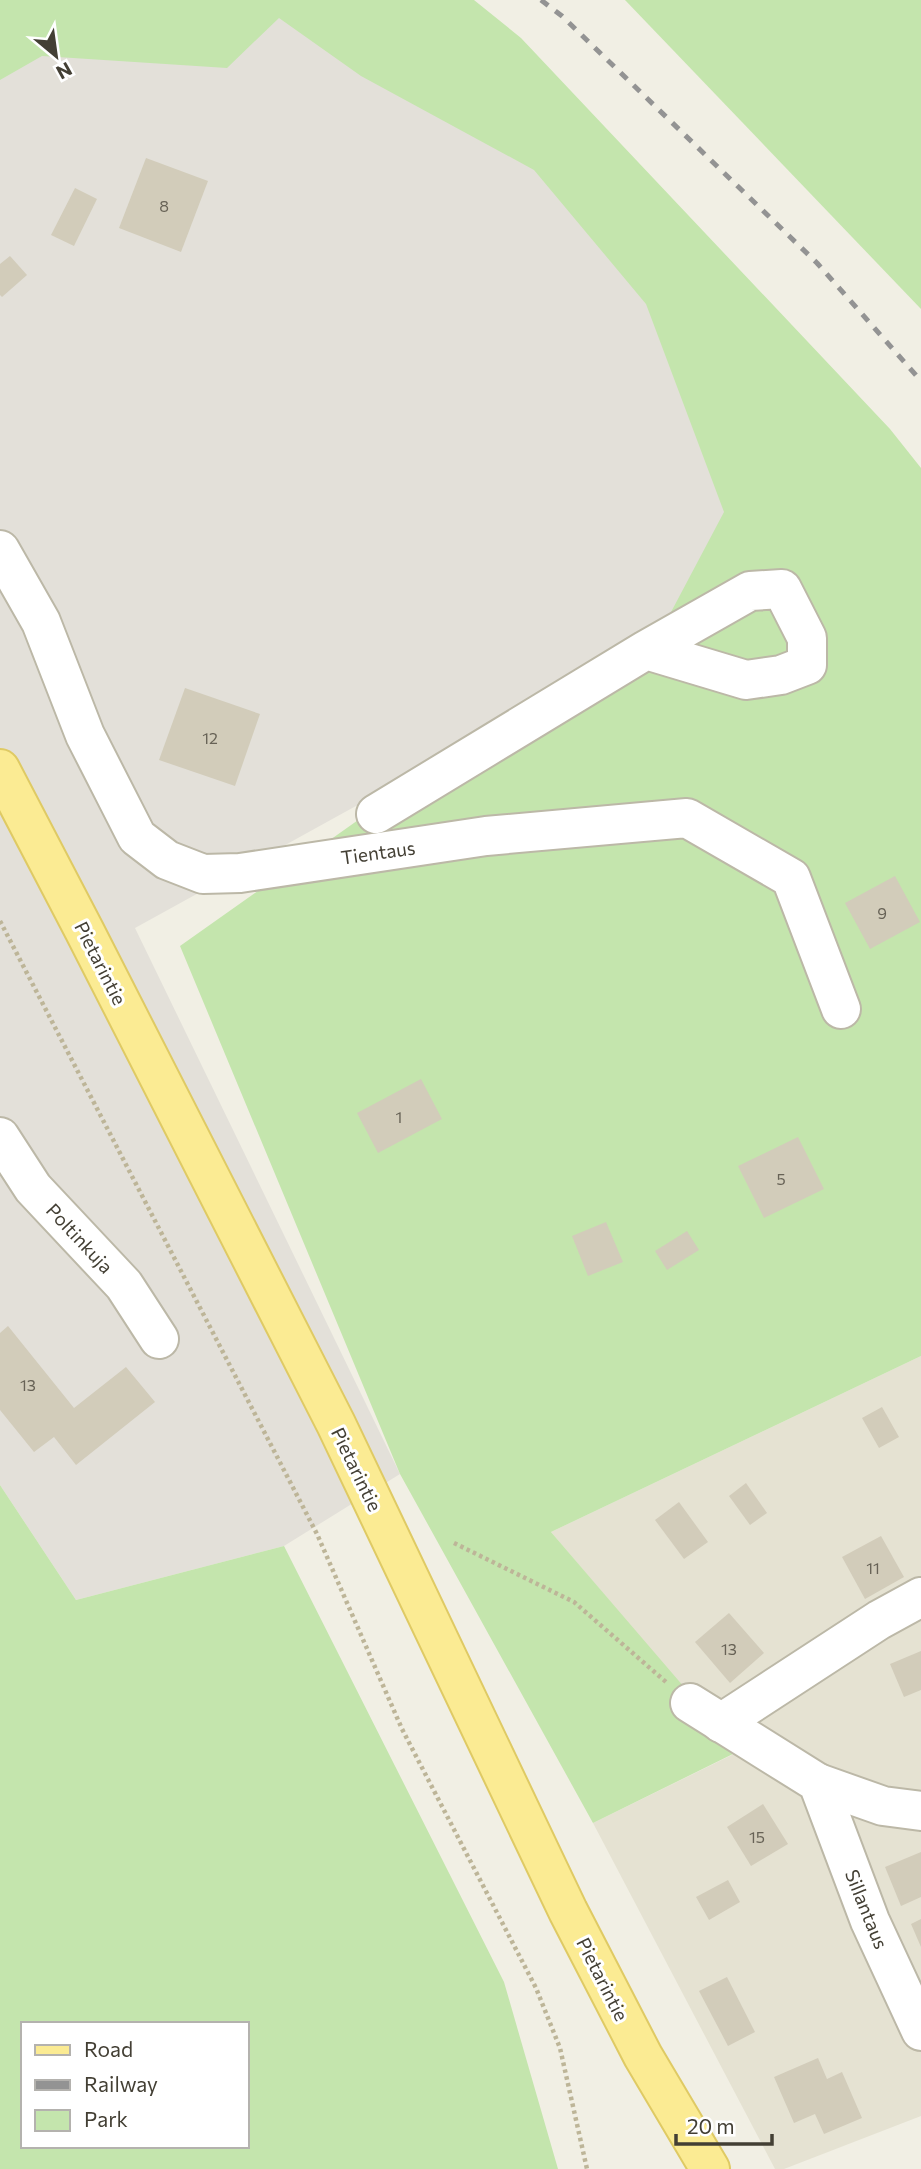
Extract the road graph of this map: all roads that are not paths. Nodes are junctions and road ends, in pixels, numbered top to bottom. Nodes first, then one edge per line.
1 (0, 550) edge
2 (646, 650) dead end
3 (0, 769) edge
4 (376, 814) dead end
5 (841, 1009) dead end
6 (0, 1137) edge
7 (159, 1339) dead end
8 (921, 1597) edge
9 (818, 1783) junction
10 (921, 1811) edge
11 (921, 2031) edge
12 (710, 2169) edge

1 - 5 street, Tientaus
2 - 4 street
3 - 12 main road, Pietarintie
6 - 7 street, Poltinkuja
8 - 9 street
9 - 10 street
9 - 11 street, Sillantaus

